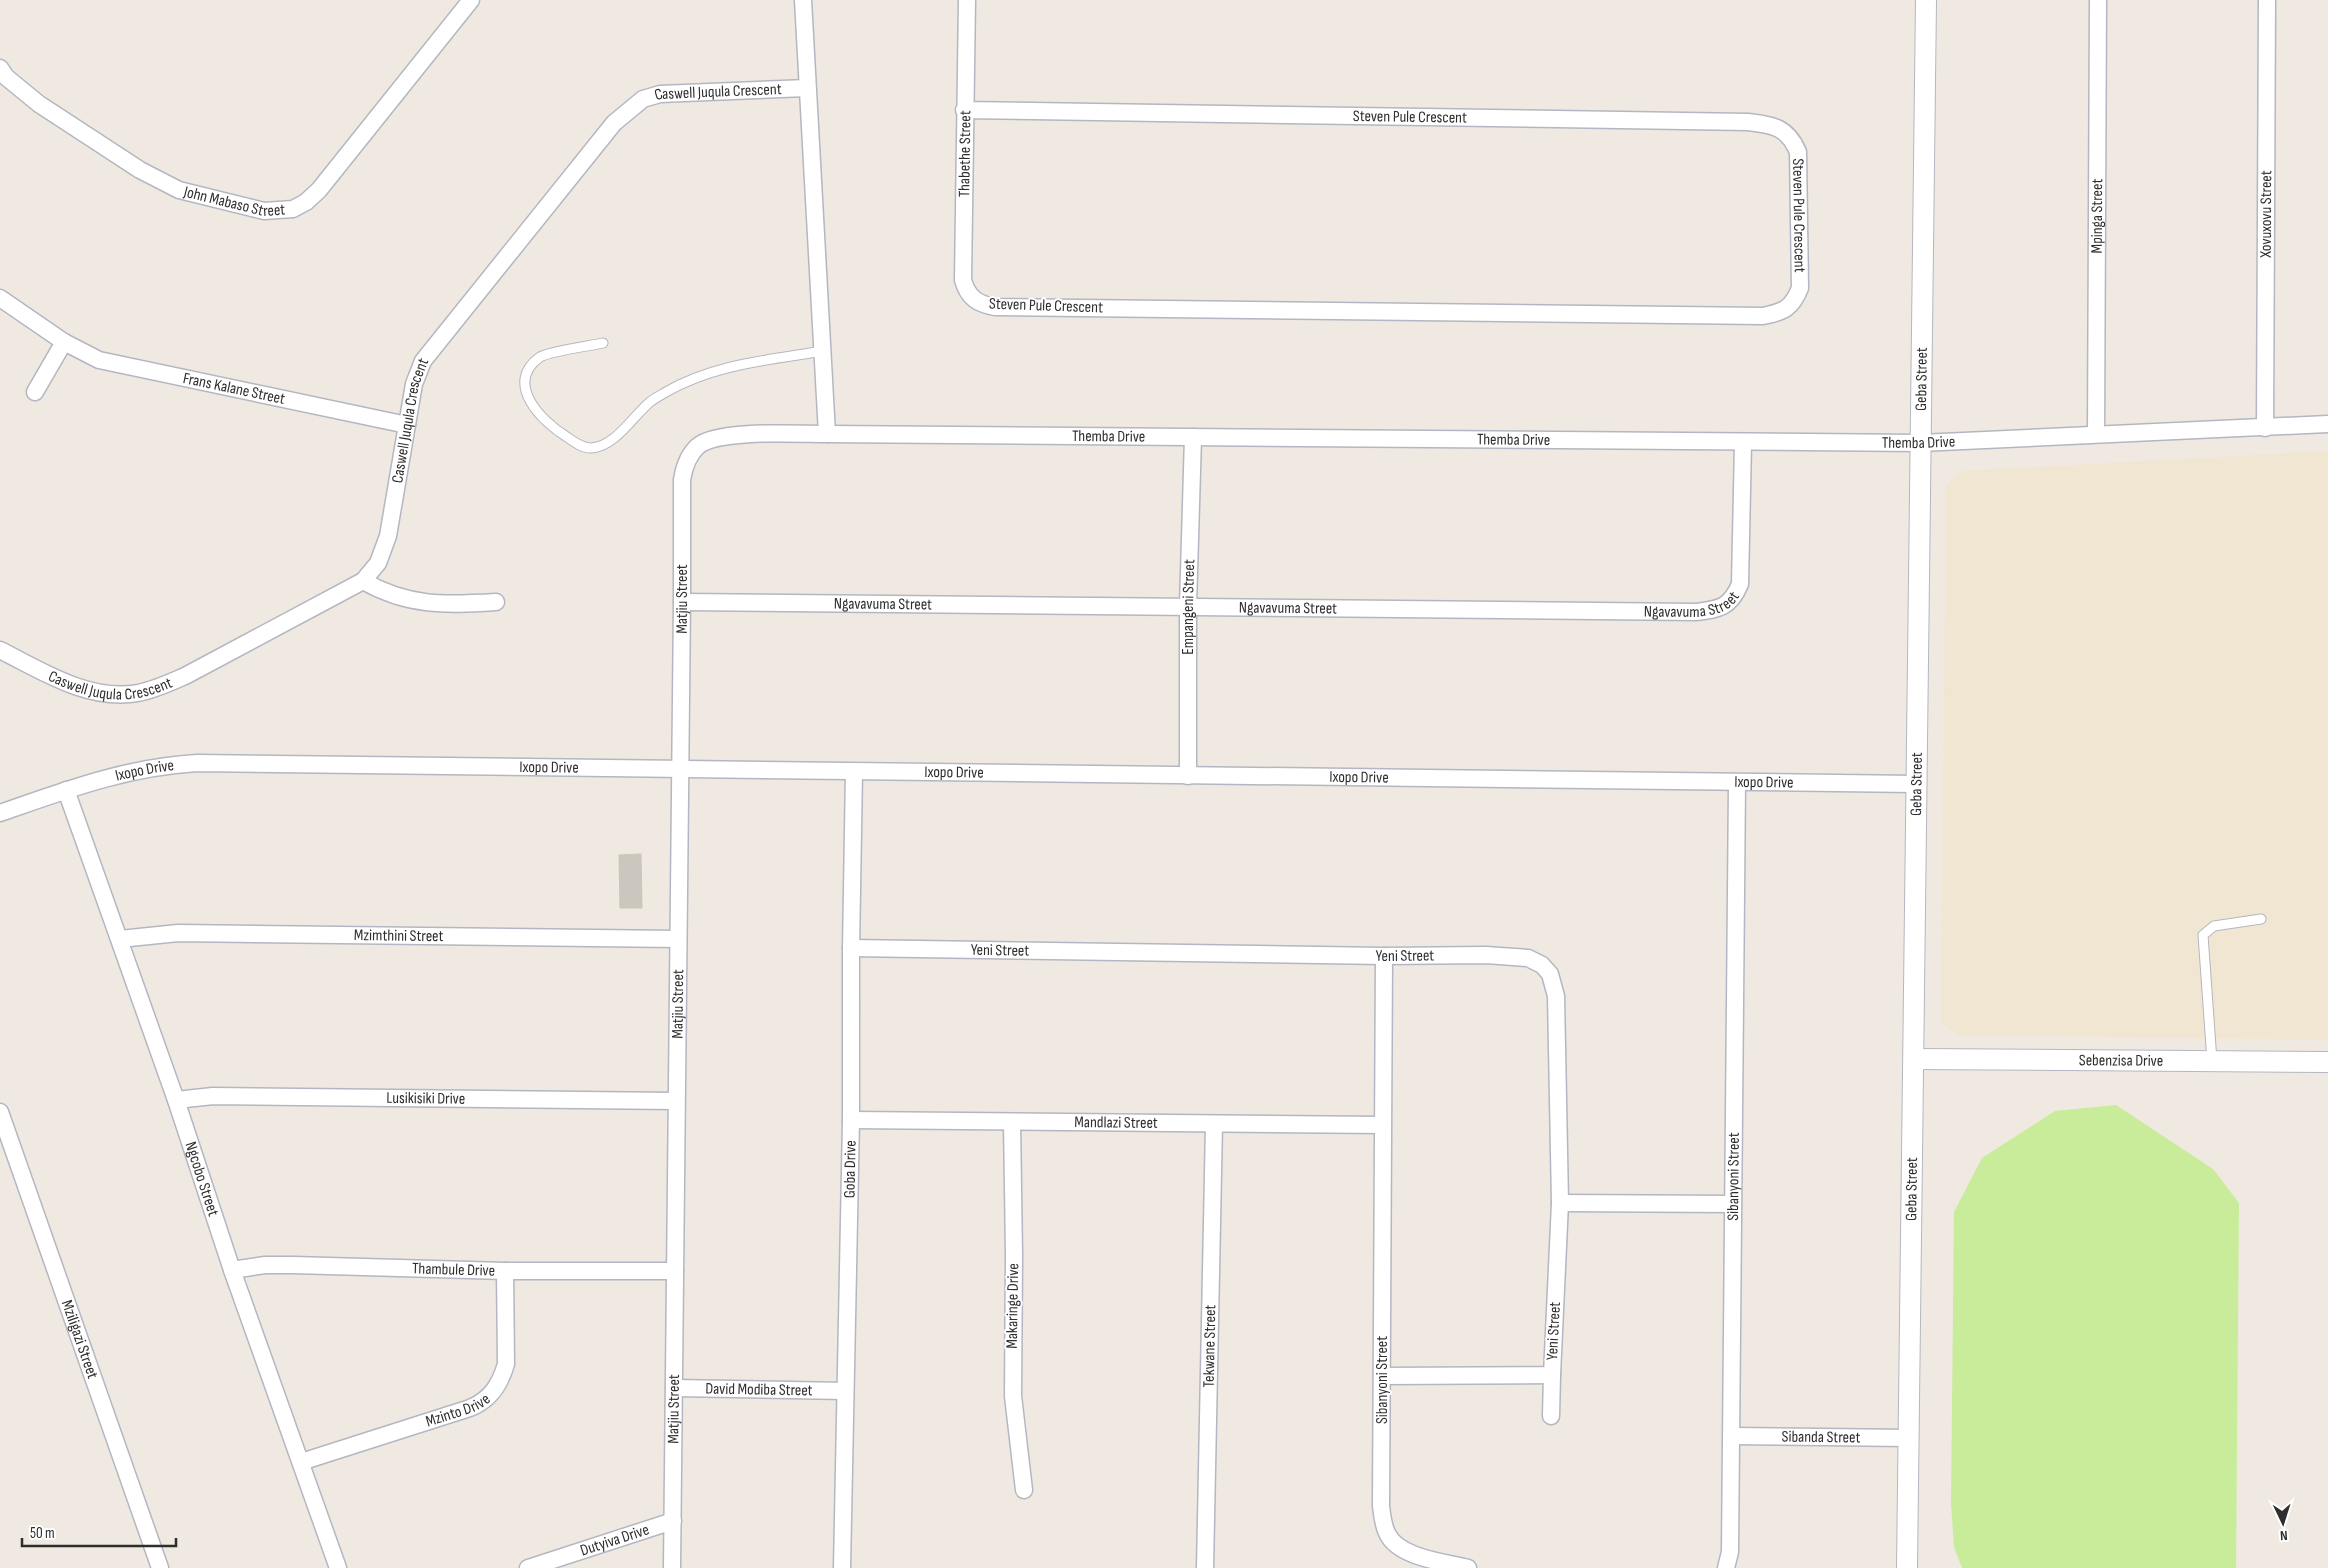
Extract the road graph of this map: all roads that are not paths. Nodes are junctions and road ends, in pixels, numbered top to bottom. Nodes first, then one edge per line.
1 (471, 0) edge
2 (803, 0) edge
3 (967, 0) edge
4 (1926, 0) edge
5 (2098, 0) edge
6 (2267, 0) edge
7 (0, 68) edge
8 (807, 88) junction
9 (964, 110) junction
10 (0, 298) edge
11 (976, 302) joint
12 (64, 342) junction
13 (603, 343) dead end
14 (823, 351) junction
15 (36, 392) dead end
16 (2328, 424) edge
17 (407, 425) junction
18 (2265, 428) junction
19 (827, 434) junction
20 (2096, 434) junction
21 (1193, 438) junction
22 (1743, 443) junction
23 (1920, 443) junction
24 (699, 445) joint
25 (363, 581) junction
26 (496, 602) dead end
27 (682, 602) junction
28 (1188, 606) junction
29 (0, 650) edge
30 (681, 768) junction
31 (854, 772) junction
32 (1188, 776) junction
33 (1737, 783) junction
34 (1915, 784) junction
35 (66, 790) junction
36 (0, 813) edge
37 (2261, 919) dead end
38 (678, 939) junction
39 (120, 940) junction
40 (850, 948) junction
41 (1384, 956) junction
42 (1915, 1059) junction
43 (2212, 1061) junction
44 (2328, 1062) edge
45 (176, 1100) junction
46 (676, 1101) junction
47 (0, 1112) edge
48 (850, 1120) junction
49 (1012, 1122) junction
50 (1214, 1124) junction
51 (1382, 1125) junction
52 (1560, 1203) junction
53 (1732, 1204) junction
54 (232, 1270) junction
55 (505, 1271) junction
56 (675, 1271) junction
57 (1552, 1375) junction
58 (1382, 1376) junction
59 (674, 1388) junction
60 (846, 1391) junction
61 (1551, 1416) dead end
62 (1732, 1436) junction
63 (1909, 1438) junction
64 (301, 1462) junction
65 (1024, 1490) dead end
66 (673, 1520) junction
67 (160, 1568) edge
68 (338, 1568) edge
69 (528, 1568) edge
70 (672, 1568) edge
71 (842, 1568) edge
72 (1205, 1568) edge
73 (1468, 1568) edge
74 (1726, 1568) edge
75 (1907, 1568) edge

1 - 7 street, John Mabaso Street
2 - 8 street
3 - 9 street, Thabethe Street
4 - 23 street, Geba Street
5 - 20 street, Mpinga Street
6 - 18 street, Xovuxovu Street
8 - 14 street
8 - 17 street, Caswell Juqula Crescent
9 - 11 street, Thabethe Street
9 - 11 street, Steven Pule Crescent
10 - 12 street, Frans Kalane Street
12 - 15 street
12 - 17 street, Frans Kalane Street
13 - 14 lane
14 - 19 street
16 - 18 street, Themba Drive
17 - 25 street, Caswell Juqula Crescent
18 - 20 street, Themba Drive
19 - 21 street, Themba Drive
19 - 24 street, Themba Drive
20 - 23 street, Themba Drive
21 - 22 street, Themba Drive
21 - 28 street, Empangeni Street
22 - 23 street, Themba Drive
22 - 28 street, Ngavavuma Street
23 - 34 street, Geba Street
24 - 27 street, Matjiu Street
25 - 26 street
25 - 29 street, Caswell Juqula Crescent
27 - 28 street, Ngavavuma Street
27 - 30 street, Matjiu Street
28 - 32 street, Empangeni Street
30 - 31 street, Ixopo Drive
30 - 35 street, Ixopo Drive
30 - 38 street, Matjiu Street
31 - 32 street, Ixopo Drive
31 - 40 street, Goba Drive
32 - 33 street, Ixopo Drive
33 - 34 street, Ixopo Drive
33 - 53 street, Sibanyoni Street
34 - 42 street, Geba Street
35 - 36 street, Ixopo Drive
35 - 39 street, Ngcobo Street
37 - 43 lane
38 - 39 street, Mzimthini Street
38 - 46 street, Matjiu Street
39 - 45 street, Ngcobo Street
40 - 41 street, Yeni Street
40 - 48 street, Goba Drive
41 - 51 street, Sibanyoni Street
41 - 52 street, Yeni Street
42 - 43 street, Sebenzisa Drive
42 - 63 street, Geba Street
43 - 44 street, Sebenzisa Drive
45 - 46 street, Lusikisiki Drive
45 - 54 street, Ngcobo Street
46 - 56 street, Matjiu Street
47 - 67 street, Mziligazi Street
48 - 49 street, Mandlazi Street
48 - 60 street, Goba Drive
49 - 50 street, Mandlazi Street
49 - 65 street, Makaringe Drive
50 - 51 street, Mandlazi Street
50 - 72 street, Tekwane Street
51 - 58 street, Sibanyoni Street
52 - 53 street
52 - 57 street, Yeni Street
53 - 62 street, Sibanyoni Street
54 - 55 street, Thambule Drive
54 - 64 street, Ngcobo Street
55 - 56 street, Thambule Drive
55 - 64 street, Mzinto Drive
56 - 59 street, Matjiu Street
57 - 58 street, Yeni Street
57 - 61 street, Yeni Street
58 - 73 street, Sibanyoni Street
59 - 60 street, David Modiba Street
59 - 66 street, Matjiu Street
60 - 71 street, Goba Drive
62 - 63 street, Sibanda Street
62 - 74 street, Sibanyoni Street
63 - 75 street, Geba Street
64 - 68 street, Ngcobo Street
66 - 69 street, Dutyiva Drive
66 - 70 street, Matjiu Street

